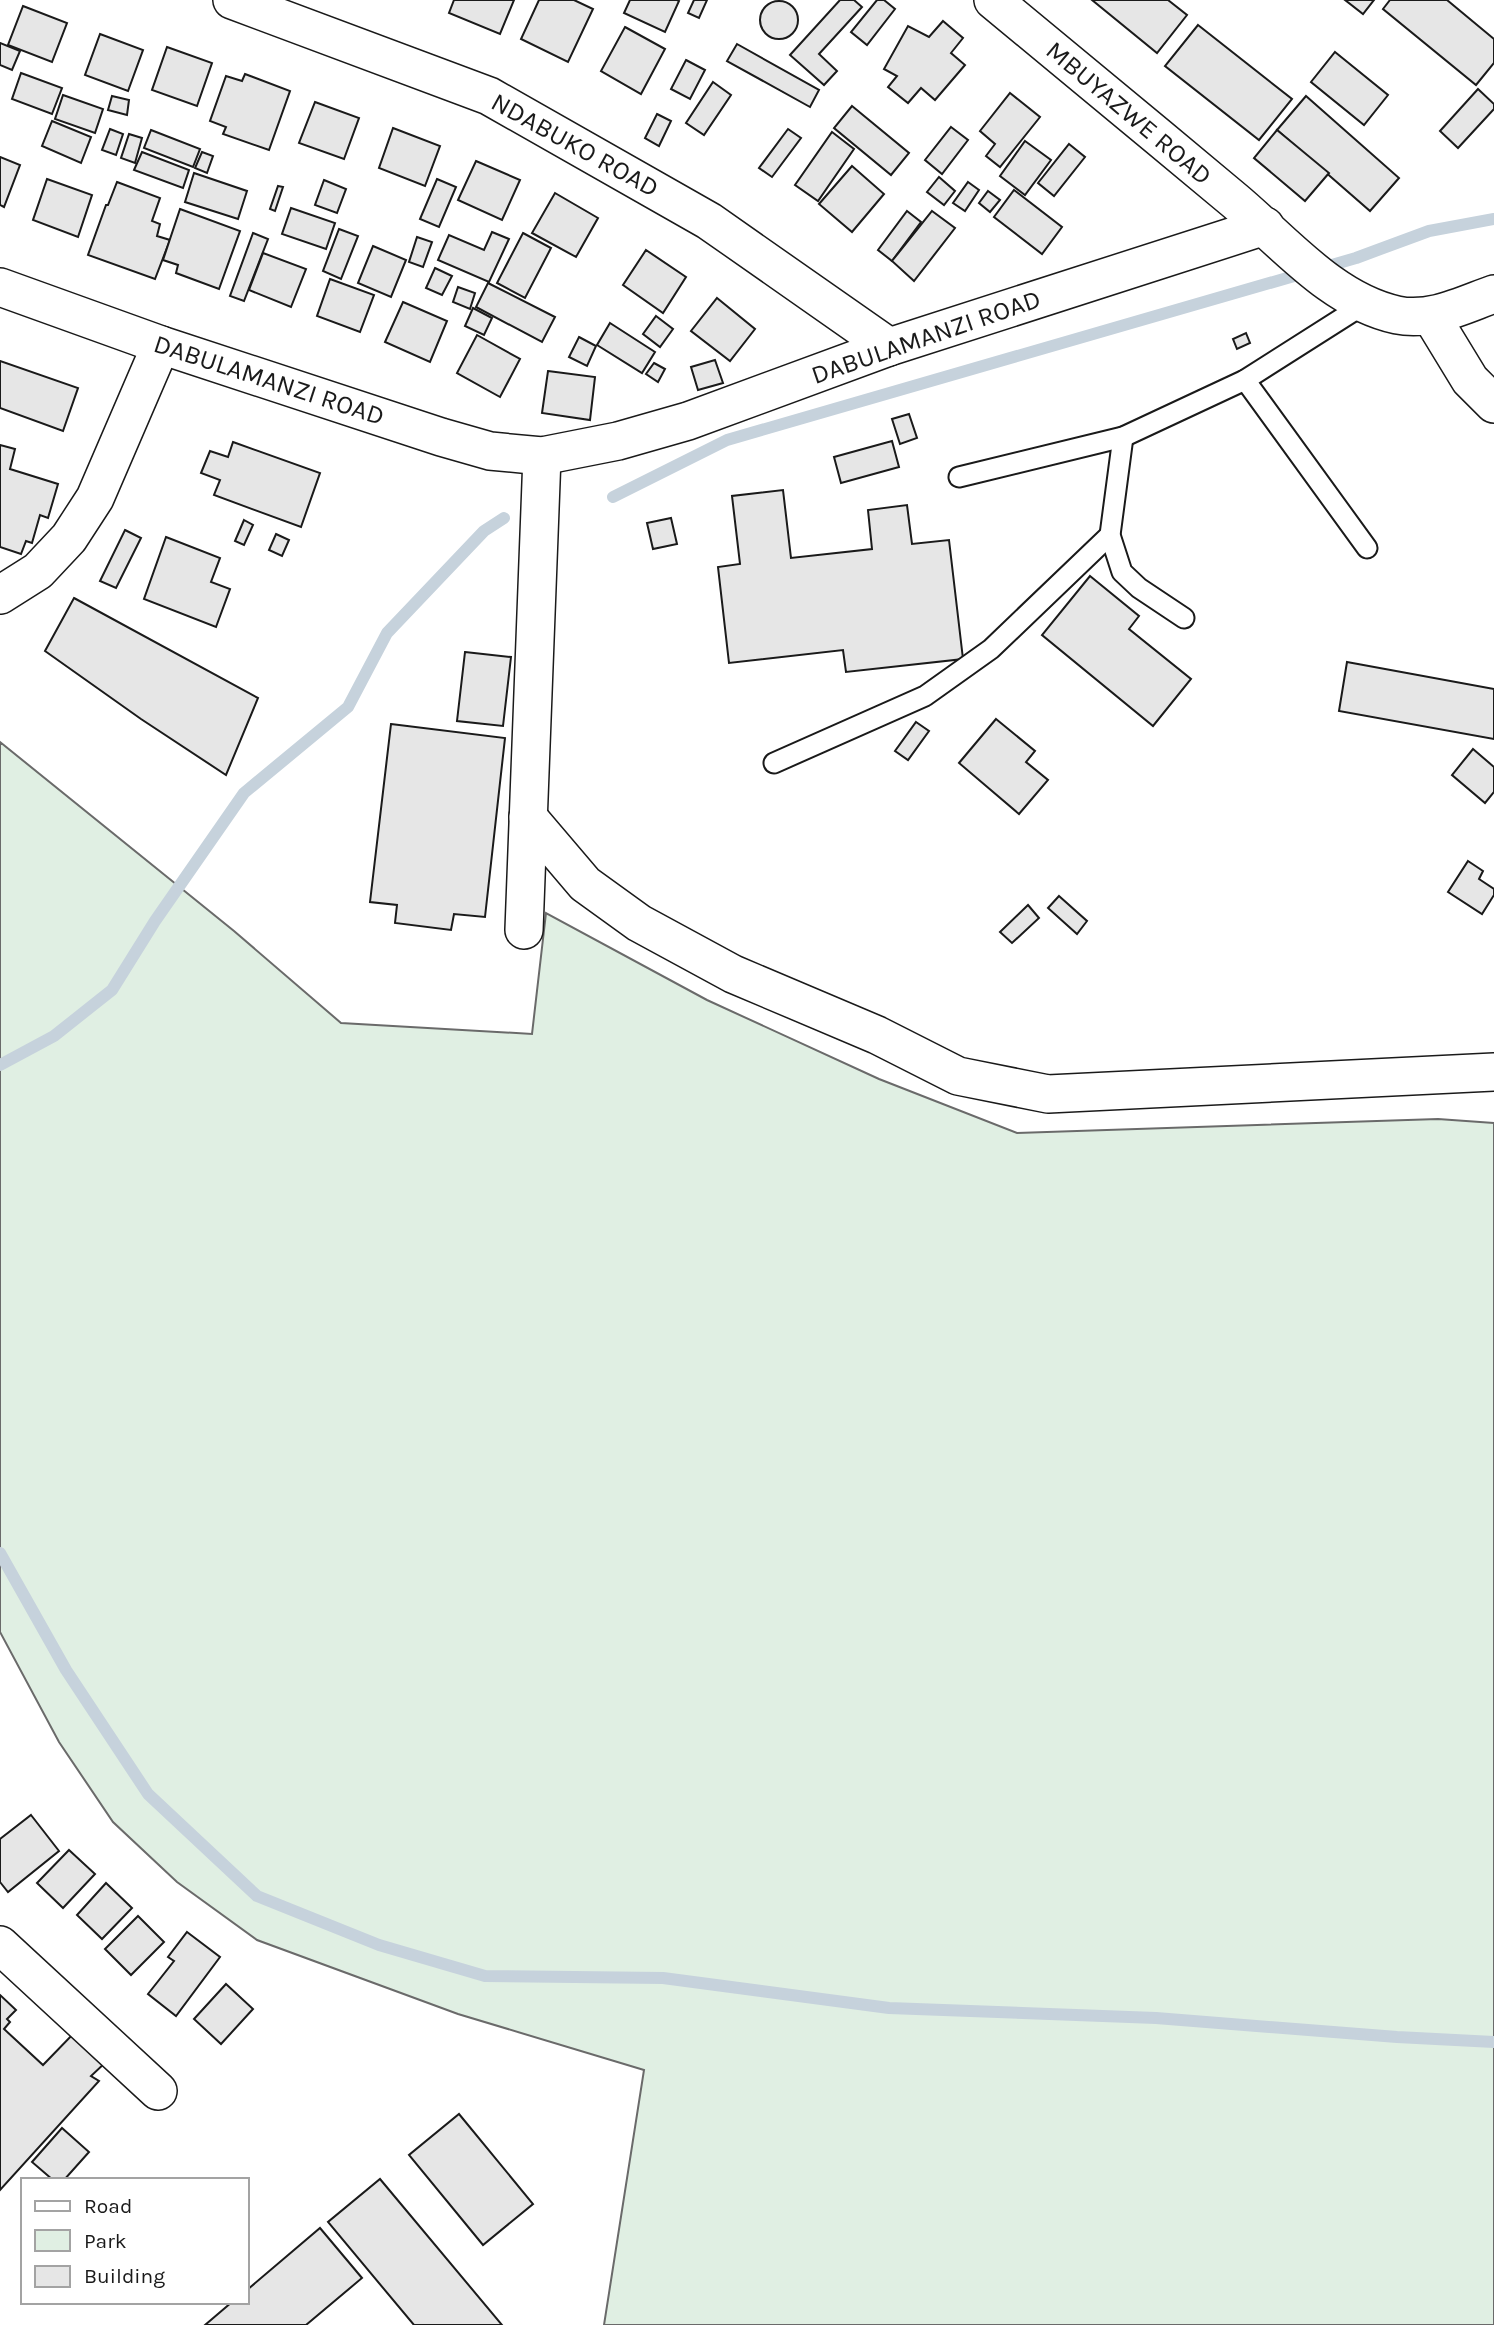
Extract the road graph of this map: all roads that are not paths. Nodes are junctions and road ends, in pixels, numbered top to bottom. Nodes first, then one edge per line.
1 (232, 0) edge
2 (993, 0) edge
3 (1265, 226) junction
4 (0, 287) edge
5 (1494, 295) edge
6 (1363, 304) junction
7 (1431, 316) junction
8 (160, 345) junction
9 (889, 347) junction
10 (1245, 380) junction
11 (1494, 404) edge
12 (1123, 436) junction
13 (542, 456) junction
14 (959, 477) dead end
15 (1110, 535) junction
16 (1367, 548) dead end
17 (0, 595) edge
18 (1184, 618) dead end
19 (774, 763) dead end
20 (528, 817) junction
21 (524, 930) dead end
22 (1494, 1072) edge
23 (0, 1945) edge
24 (158, 2091) dead end

1 - 9 street, NDABUKO ROAD
2 - 3 street, MBUYAZWE ROAD
3 - 6 street
3 - 9 street, DABULAMANZI ROAD
4 - 8 street, DABULAMANZI ROAD
5 - 7 street
6 - 7 street
6 - 10 lane
7 - 11 street
8 - 13 street, DABULAMANZI ROAD
8 - 17 street
9 - 13 street, DABULAMANZI ROAD
10 - 12 lane
10 - 16 lane
12 - 14 lane
12 - 15 lane
13 - 20 street
15 - 18 lane
15 - 19 lane
20 - 21 street
20 - 22 street
23 - 24 street

